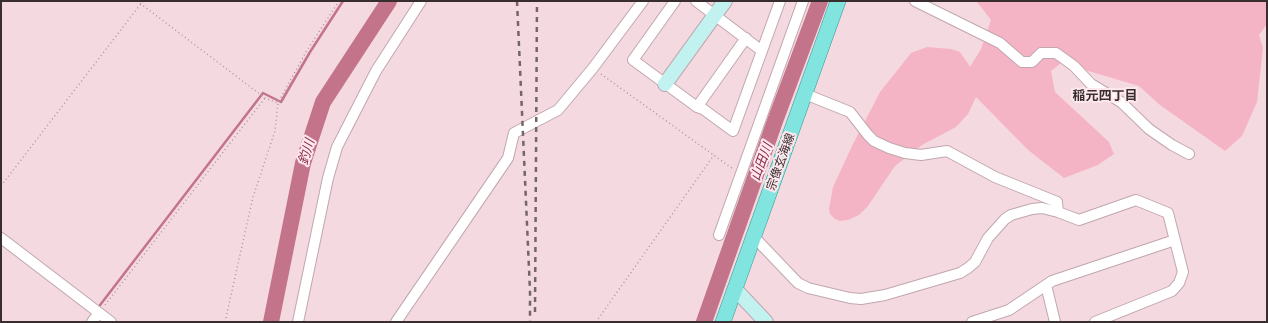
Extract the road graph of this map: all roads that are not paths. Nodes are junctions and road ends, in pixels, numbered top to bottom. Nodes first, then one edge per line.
1 (421, 1) edge
2 (643, 1) edge
3 (675, 1) edge
4 (696, 1) edge
5 (725, 1) edge
6 (780, 1) edge
7 (803, 1) edge
8 (838, 1) edge
9 (915, 1) edge
10 (714, 16) junction
11 (746, 38) junction
12 (762, 51) junction
13 (665, 84) junction
14 (805, 94) junction
15 (697, 107) junction
16 (1189, 154) dead end
17 (1058, 212) junction
18 (719, 235) dead end
19 (754, 237) junction
20 (1, 238) edge
21 (1175, 240) junction
22 (1046, 285) junction
23 (735, 290) junction
24 (99, 313) junction
25 (92, 322) edge
26 (111, 322) edge
27 (298, 322) edge
28 (396, 322) edge
29 (724, 322) edge
30 (766, 322) edge
31 (972, 322) edge
32 (1055, 322) edge
33 (1095, 322) edge

1 - 27 street
2 - 28 street
3 - 13 street
4 - 10 street
5 - 10 street
6 - 12 street
7 - 18 street
8 - 14 main road, 宗像玄海線
9 - 16 street
10 - 11 street
10 - 13 street
11 - 12 street
11 - 15 street
12 - 15 street
13 - 15 street
14 - 17 street
14 - 19 main road, 宗像玄海線
17 - 19 street
17 - 21 street
19 - 23 main road, 宗像玄海線
20 - 24 street
21 - 22 street
21 - 33 street
22 - 31 street
22 - 32 street
23 - 29 main road, 宗像玄海線
23 - 30 street
24 - 25 street
24 - 26 street

